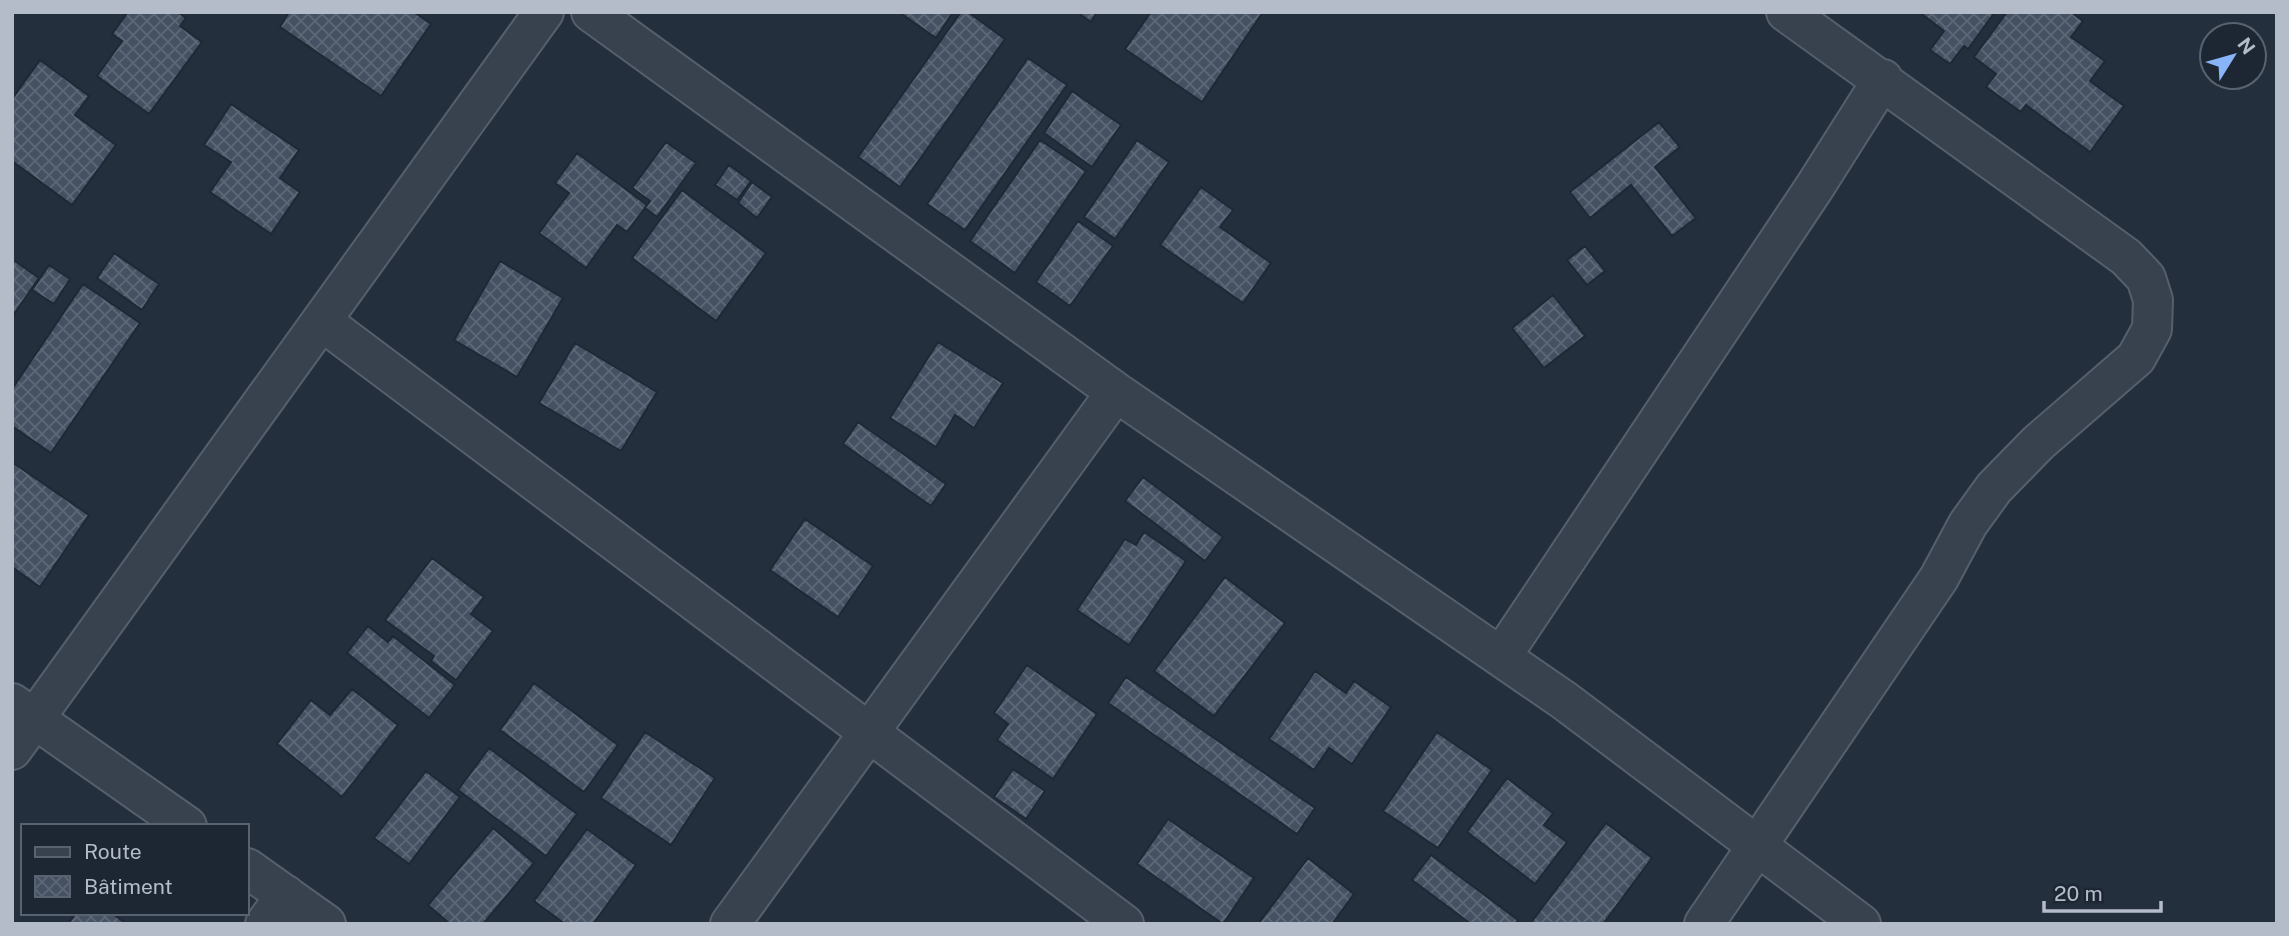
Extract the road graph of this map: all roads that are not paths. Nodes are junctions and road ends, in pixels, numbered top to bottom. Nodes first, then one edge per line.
1 (544, 12) edge
2 (592, 12) edge
3 (1786, 12) edge
4 (1883, 79) junction
5 (323, 322) junction
6 (1116, 392) junction
7 (1501, 657) junction
8 (23, 710) edge
9 (870, 732) junction
10 (12, 750) edge
11 (184, 824) edge
12 (1758, 847) junction
13 (248, 868) edge
14 (276, 909) edge
15 (326, 924) edge
16 (730, 924) edge
17 (1125, 924) edge
18 (1704, 924) edge
19 (1861, 924) edge

1 - 5 street
2 - 6 street
3 - 4 street
4 - 7 street
4 - 12 street
5 - 8 street
5 - 9 street
6 - 7 street
6 - 9 street
7 - 12 street
8 - 10 street
8 - 11 street
9 - 16 street
9 - 17 street
12 - 18 street
12 - 19 street
13 - 14 street
14 - 15 street

